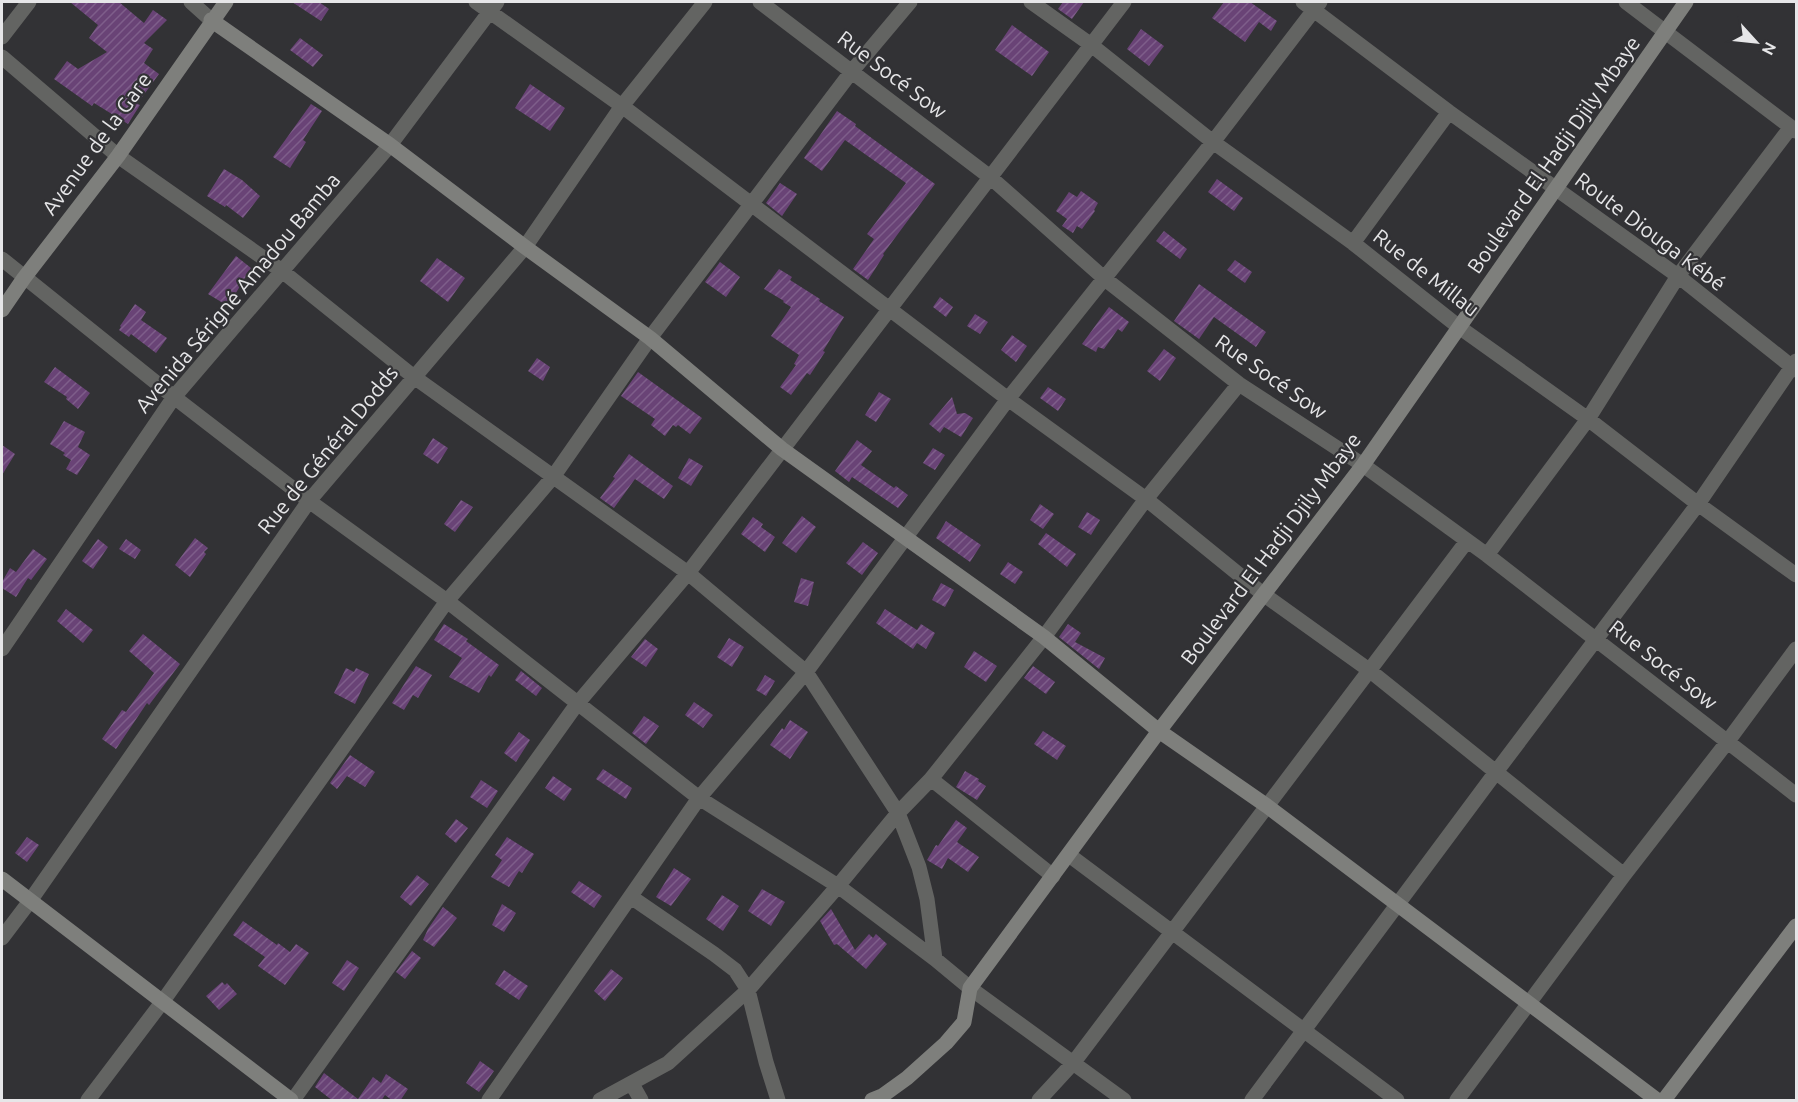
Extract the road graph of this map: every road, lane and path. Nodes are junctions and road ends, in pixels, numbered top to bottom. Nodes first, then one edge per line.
1 (29, 2) edge
2 (191, 2) edge
3 (226, 2) edge
4 (476, 2) edge
5 (705, 2) edge
6 (760, 2) edge
7 (910, 2) edge
8 (1031, 2) edge
9 (1124, 2) edge
10 (1626, 2) edge
11 (1686, 2) edge
12 (1312, 4) edge
13 (493, 6) edge
14 (212, 20) junction
15 (1666, 31) junction
16 (2, 37) edge
17 (1090, 44) junction
18 (2, 57) edge
19 (852, 71) junction
20 (622, 106) junction
21 (1449, 112) junction
22 (1794, 129) edge
23 (1213, 142) junction
24 (390, 145) junction
25 (118, 156) junction
26 (990, 177) junction
27 (1556, 188) junction
28 (752, 203) junction
29 (1353, 243) junction
30 (525, 247) junction
31 (2, 260) edge
32 (282, 271) junction
33 (1678, 276) junction
34 (24, 278) junction
35 (1105, 279) junction
36 (889, 309) junction
37 (2, 310) edge
38 (1459, 327) junction
39 (650, 339) junction
40 (1795, 366) edge
41 (414, 377) junction
42 (1239, 384) junction
43 (174, 397) junction
44 (1008, 399) junction
45 (1588, 419) junction
46 (783, 449) junction
47 (1363, 465) junction
48 (553, 477) junction
49 (1146, 499) junction
50 (309, 501) junction
51 (1698, 504) junction
52 (906, 537) junction
53 (1467, 541) junction
54 (1487, 555) junction
55 (688, 573) junction
56 (1797, 575) edge
57 (1263, 594) junction
58 (447, 601) junction
59 (1044, 637) junction
60 (1596, 639) junction
61 (1797, 648) edge
62 (2, 649) edge
63 (1370, 670) junction
64 (806, 672) junction
65 (577, 704) junction
66 (1159, 731) junction
67 (1728, 741) junction
68 (1496, 772) junction
69 (931, 779) junction
70 (1797, 795) edge
71 (699, 798) junction
72 (1267, 806) junction
73 (898, 813) junction
74 (1069, 855) junction
75 (1624, 875) junction
76 (1053, 876) junction
77 (2, 879) edge
78 (838, 886) junction
79 (631, 897) junction
80 (30, 901) junction
81 (1397, 905) junction
82 (1797, 926) edge
83 (1173, 932) junction
84 (2, 938) edge
85 (935, 959) junction
86 (970, 988) junction
87 (748, 990) junction
88 (163, 1001) junction
89 (1528, 1003) junction
90 (1303, 1030) junction
91 (1074, 1062) junction
92 (632, 1084) junction
93 (880, 1099) edge
94 (88, 1101) edge
95 (292, 1101) edge
96 (489, 1101) edge
97 (600, 1101) edge
98 (641, 1101) edge
99 (778, 1101) edge
100 (1039, 1101) edge
101 (1124, 1101) edge
102 (1252, 1101) edge
103 (1397, 1101) edge
104 (1457, 1101) edge
105 (1657, 1101) edge
106 (1664, 1101) edge

1 - 16 street
2 - 14 street
3 - 14 street, Avenue de la Gare
4 - 13 street
5 - 20 street, Rue de Général Dodds
6 - 19 street, Rue Socé Sow
7 - 19 street
8 - 17 street, Rue de Millau
9 - 17 street
10 - 15 street
11 - 15 street, Boulevard El Hadji Djily Mbaye
12 - 21 street, Route Diouga Kébé
12 - 23 street
13 - 20 street
13 - 24 street, Avenida Sérigné Amadou Bamba
14 - 24 street
14 - 25 street, Avenue de la Gare
15 - 22 street
15 - 27 street, Boulevard El Hadji Djily Mbaye
17 - 23 street, Rue de Millau
17 - 26 street
18 - 25 street
19 - 26 street, Rue Socé Sow
19 - 28 street
20 - 28 street
20 - 30 street, Rue de Général Dodds
21 - 27 street, Route Diouga Kébé
21 - 29 street
22 - 33 street
23 - 29 street, Rue de Millau
23 - 35 street
24 - 30 street
24 - 32 street, Avenida Sérigné Amadou Bamba
25 - 32 street
25 - 34 street, Avenue de la Gare
26 - 35 street, Rue Socé Sow
26 - 36 street
27 - 33 street, Route Diouga Kébé
27 - 38 street, Boulevard El Hadji Djily Mbaye
28 - 36 street
28 - 39 street
29 - 38 street, Rue de Millau
30 - 39 street
30 - 41 street, Rue de Général Dodds
31 - 34 street
32 - 41 street
32 - 43 street, Avenida Sérigné Amadou Bamba
33 - 40 street, Route Diouga Kébé
33 - 45 street
34 - 37 street, Avenue de la Gare
34 - 43 street
35 - 42 street, Rue Socé Sow
35 - 44 street
36 - 44 street
36 - 46 street
38 - 45 street, Rue de Millau
38 - 47 street, Boulevard El Hadji Djily Mbaye
39 - 46 street
39 - 48 street
40 - 51 street
41 - 48 street
41 - 50 street, Rue de Général Dodds
42 - 47 street, Rue Socé Sow
42 - 49 street
43 - 50 street
43 - 62 street, Avenida Sérigné Amadou Bamba
44 - 49 street
44 - 52 street
45 - 51 street, Rue de Millau
45 - 54 street
46 - 52 street
46 - 55 street
47 - 53 street, Rue Socé Sow
47 - 57 street, Boulevard El Hadji Djily Mbaye
48 - 55 street
48 - 58 street
49 - 57 street
49 - 59 street
50 - 58 street
50 - 80 street, Rue de Général Dodds
51 - 56 street, Rue de Millau
51 - 60 street
52 - 59 street
52 - 64 street
53 - 54 street, Rue Socé Sow
53 - 63 street
54 - 60 street, Rue Socé Sow
55 - 64 street
55 - 65 street
57 - 63 street
57 - 66 street, Boulevard El Hadji Djily Mbaye
58 - 65 street
58 - 88 street
59 - 66 street
59 - 69 street
60 - 67 street, Rue Socé Sow
60 - 68 street
61 - 67 street
63 - 68 street
63 - 72 street
64 - 71 street
64 - 73 street
65 - 71 street
65 - 95 street
66 - 72 street
66 - 74 street, Boulevard El Hadji Djily Mbaye
67 - 70 street, Rue Socé Sow
67 - 75 street
68 - 75 street
68 - 81 street
69 - 73 street
69 - 76 street
71 - 78 street
71 - 79 street
72 - 81 street
72 - 83 street
73 - 78 street
73 - 85 street
74 - 76 street, Boulevard El Hadji Djily Mbaye
74 - 83 street
75 - 89 street
76 - 86 street, Boulevard El Hadji Djily Mbaye
77 - 80 street
78 - 85 street
78 - 87 street
79 - 87 street
79 - 96 street
80 - 84 street, Rue de Général Dodds
80 - 88 street
81 - 89 street
81 - 90 street
82 - 106 street
83 - 90 street
83 - 91 street
85 - 86 street
86 - 91 street
86 - 93 street, Boulevard El Hadji Djily Mbaye
87 - 92 street
87 - 99 street
88 - 94 street
88 - 95 street
89 - 104 street
89 - 105 street
90 - 102 street
90 - 103 street
91 - 100 street
91 - 101 street
92 - 97 street
92 - 98 street

